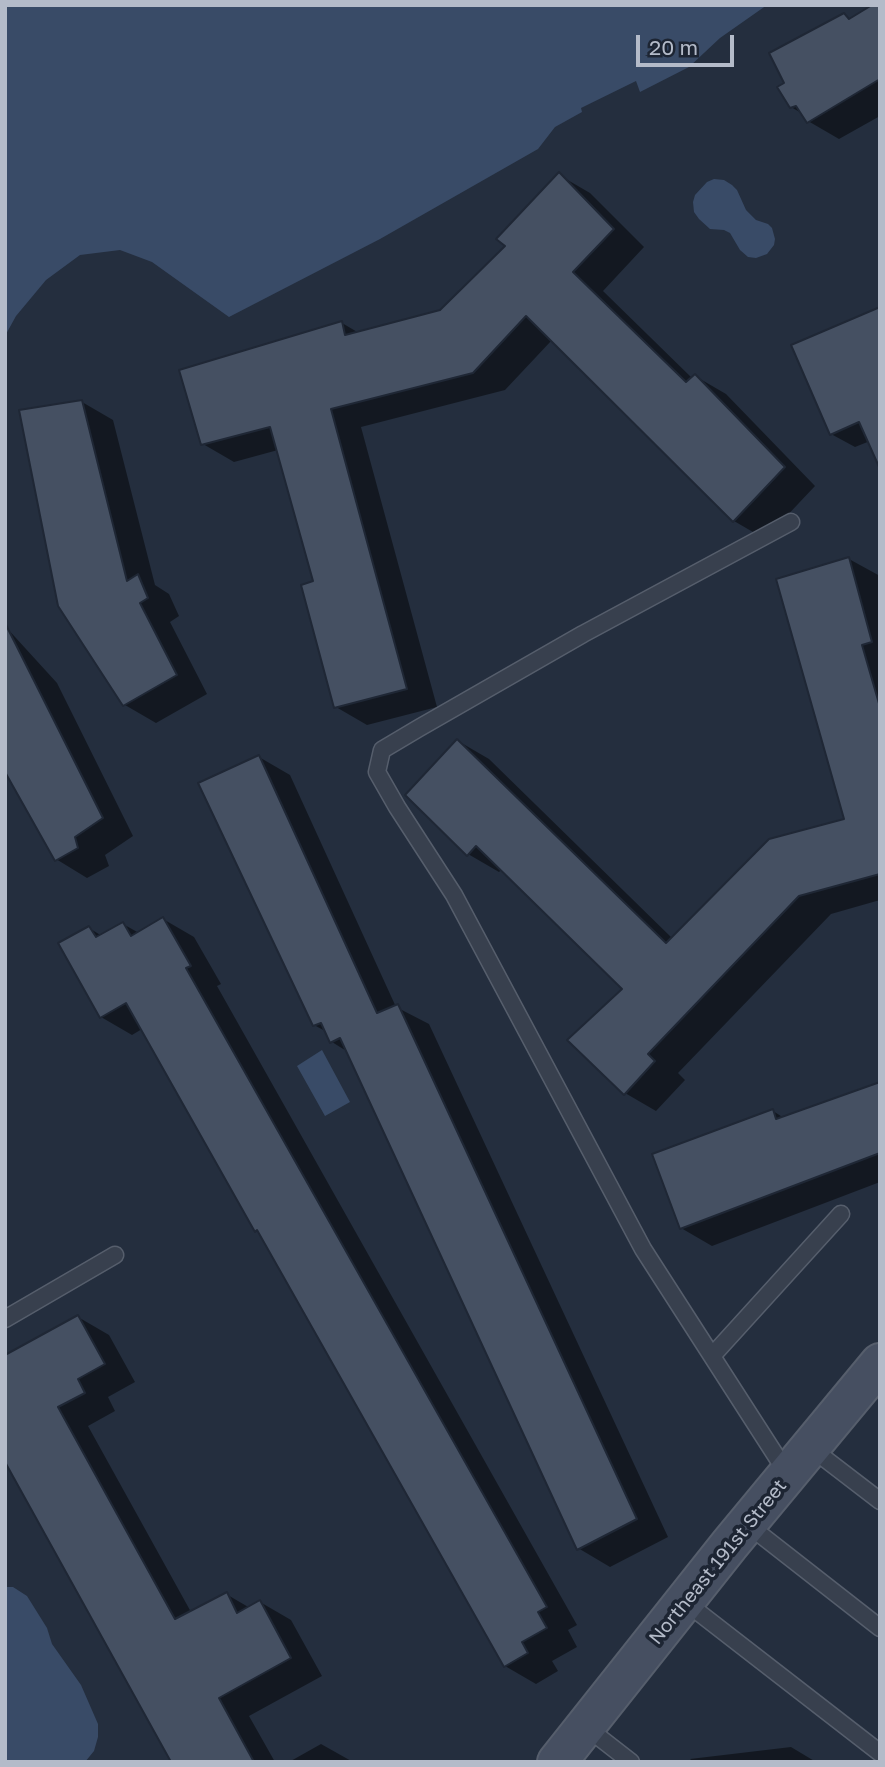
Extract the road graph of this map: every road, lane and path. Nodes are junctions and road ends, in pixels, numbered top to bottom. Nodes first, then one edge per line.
1 (791, 522) dead end
2 (841, 1214) dead end
3 (114, 1255) dead end
4 (5, 1319) edge
5 (712, 1356) junction
6 (876, 1375) edge
7 (800, 1461) junction
8 (880, 1501) edge
9 (747, 1524) junction
10 (684, 1601) junction
11 (880, 1628) edge
12 (585, 1726) junction
13 (880, 1753) edge
14 (557, 1762) edge
15 (631, 1762) edge

1 - 5 lane
2 - 5 lane
3 - 4 lane
5 - 7 lane
6 - 7 street, Northeast 191st Street
7 - 8 lane
7 - 9 street, Northeast 191st Street
9 - 10 street, Northeast 191st Street
9 - 11 lane
10 - 12 street, Northeast 191st Street
10 - 13 lane
12 - 14 street, Northeast 191st Street
12 - 15 lane

